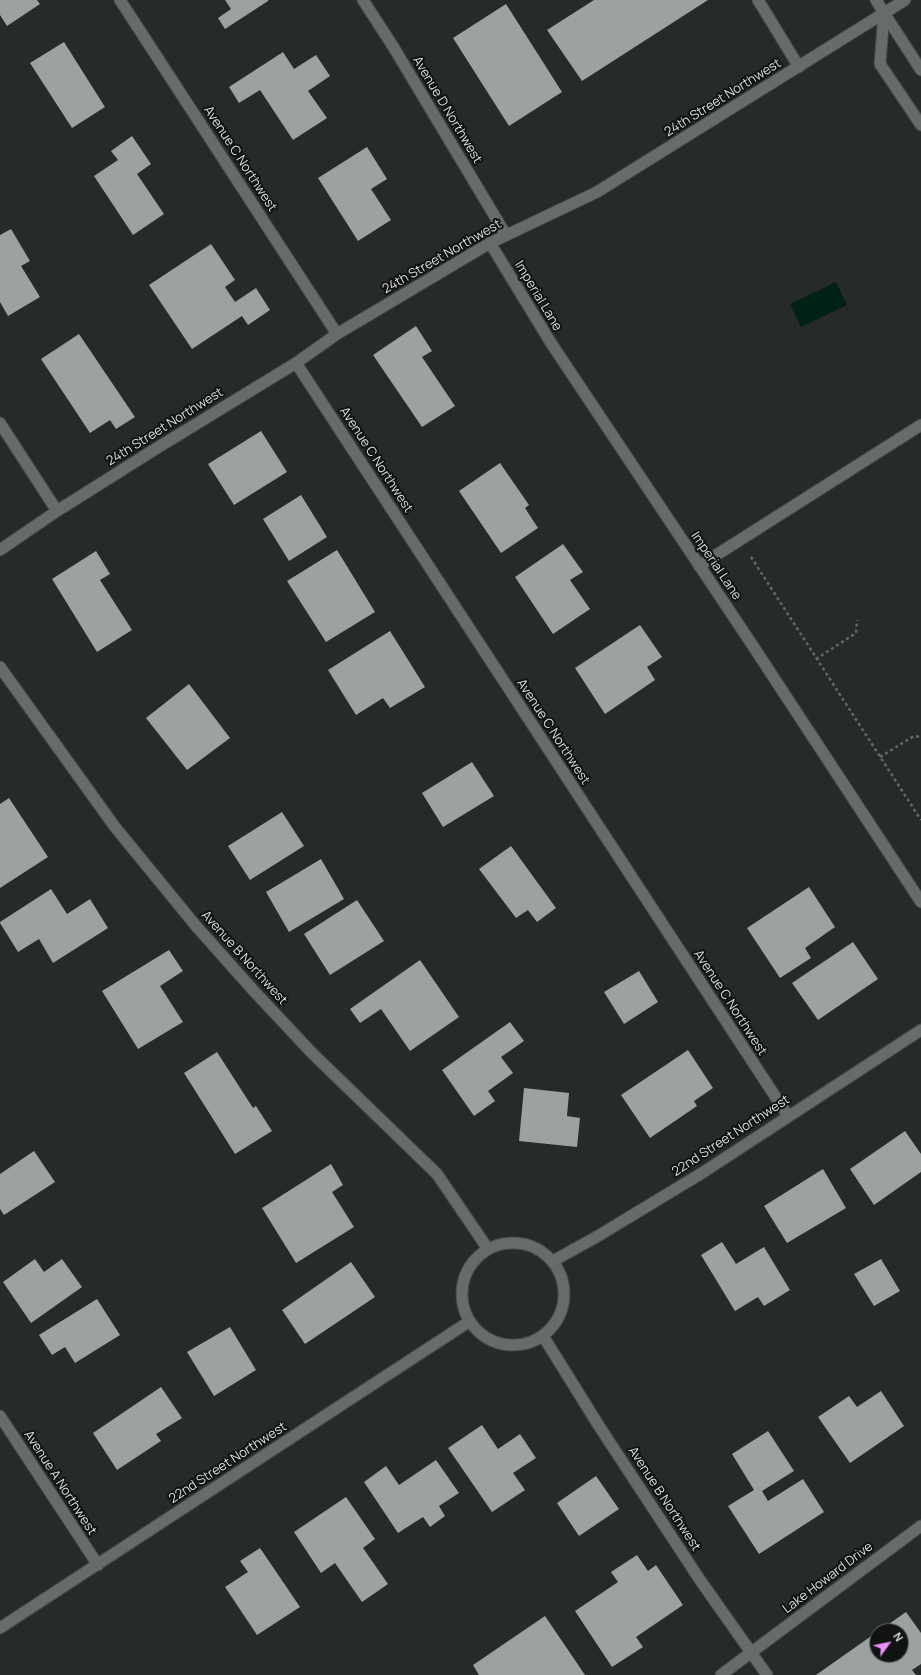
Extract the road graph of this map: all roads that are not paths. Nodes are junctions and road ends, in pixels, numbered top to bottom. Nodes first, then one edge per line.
1 (120, 0) edge
2 (363, 0) edge
3 (758, 0) edge
4 (876, 0) edge
5 (905, 0) edge
6 (884, 13) junction
7 (799, 67) junction
8 (921, 70) edge
9 (921, 125) edge
10 (506, 235) junction
11 (490, 243) junction
12 (337, 334) junction
13 (296, 363) junction
14 (0, 423) edge
15 (921, 425) edge
16 (57, 511) junction
17 (0, 550) edge
18 (699, 566) junction
19 (0, 667) edge
20 (921, 902) edge
21 (921, 1030) edge
22 (788, 1116) junction
23 (488, 1249) junction
24 (553, 1261) junction
25 (470, 1321) junction
26 (543, 1336) junction
27 (0, 1416) edge
28 (921, 1526) edge
29 (98, 1565) junction
30 (0, 1628) edge
31 (752, 1653) junction
32 (721, 1675) edge
33 (767, 1675) edge

1 - 12 street, Avenue C Northwest
2 - 10 street, Avenue D Northwest
3 - 7 street
4 - 6 street
5 - 6 street, 24th Street Northwest
6 - 7 street, 24th Street Northwest
6 - 8 street
6 - 9 street
7 - 10 street, 24th Street Northwest
10 - 11 street, 24th Street Northwest
11 - 12 street, 24th Street Northwest
11 - 18 street, Imperial Lane
12 - 13 street, 24th Street Northwest
13 - 16 street, 24th Street Northwest
13 - 22 street, Avenue C Northwest
14 - 16 street
15 - 18 street
16 - 17 street, 24th Street Northwest
18 - 20 street, Imperial Lane
19 - 23 street, Avenue B Northwest
21 - 22 street, 22nd Street Northwest
22 - 24 street, 22nd Street Northwest
23 - 24 street
23 - 25 street
24 - 26 street
25 - 26 street
25 - 29 street, 22nd Street Northwest
26 - 31 street, Avenue B Northwest
27 - 29 street, Avenue A Northwest
28 - 31 street, Lake Howard Drive
29 - 30 street, 22nd Street Northwest
31 - 32 street, Lake Howard Drive
31 - 33 street, Avenue B Northwest

